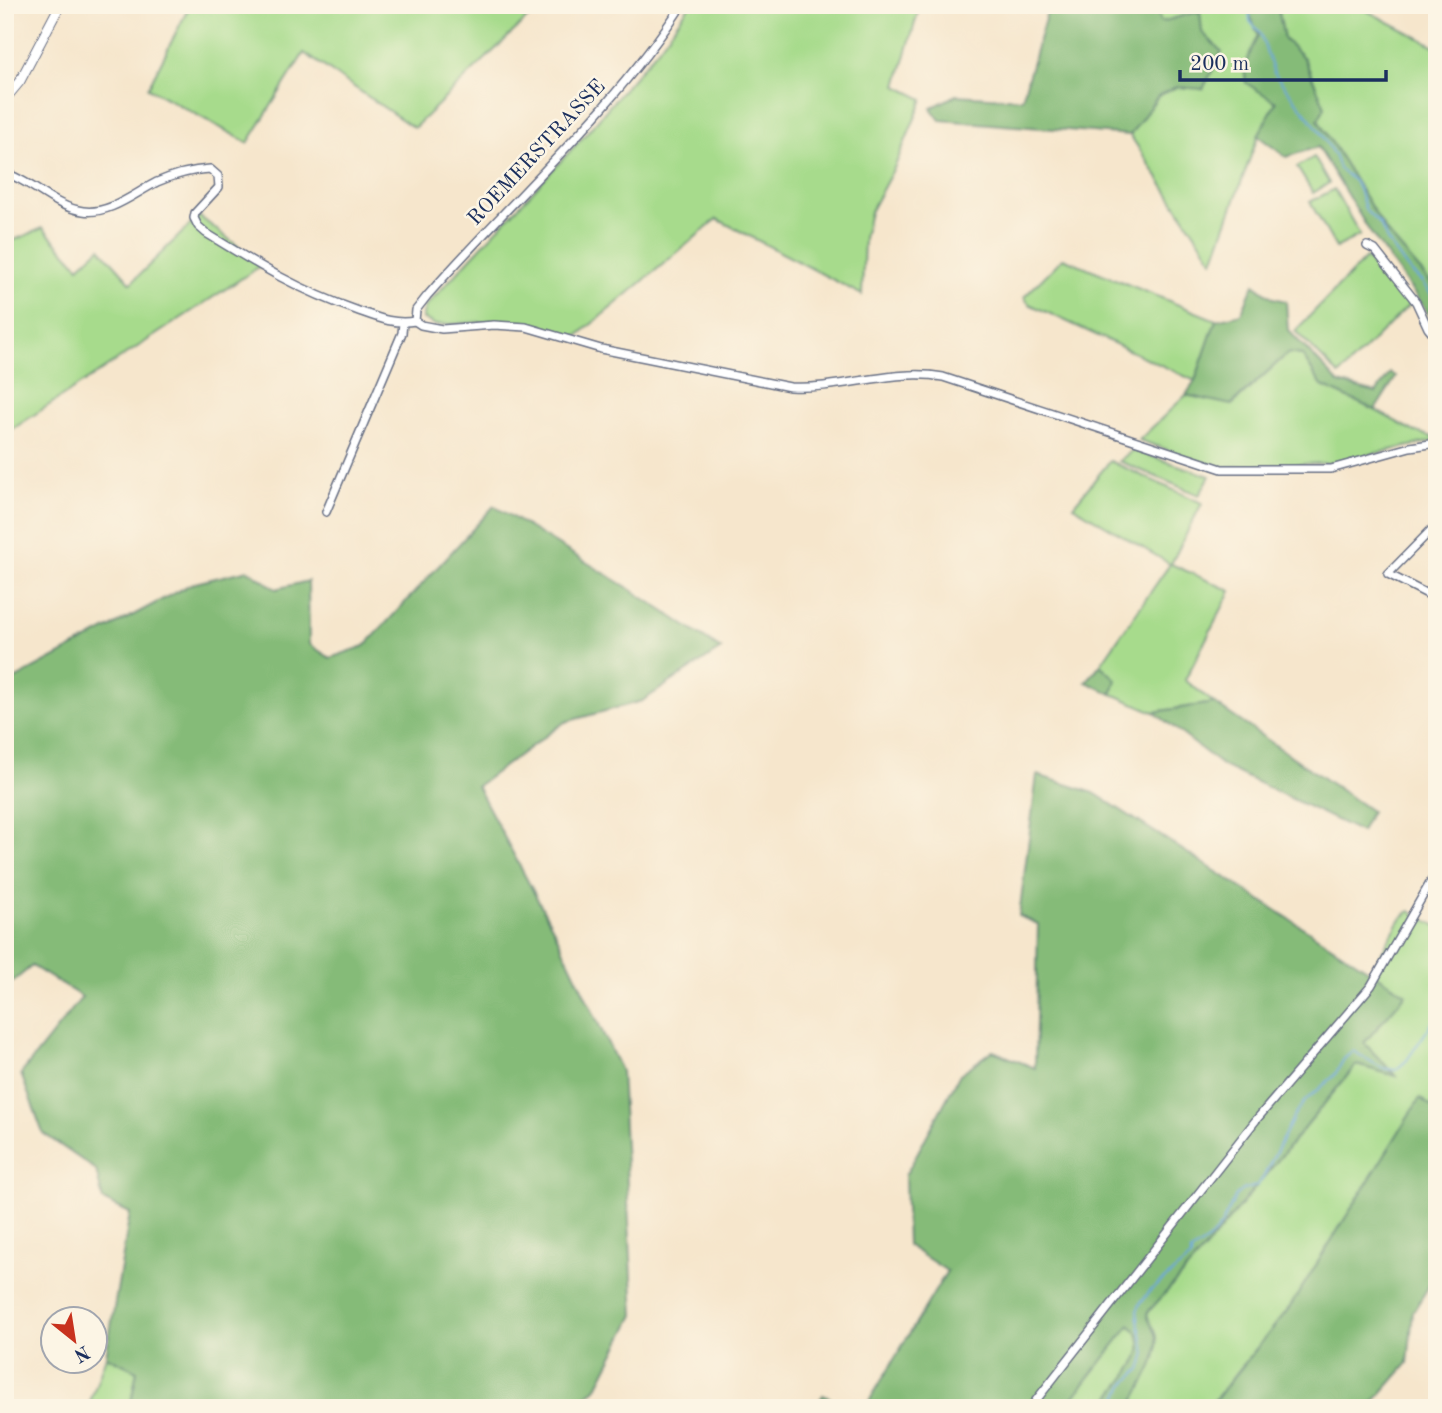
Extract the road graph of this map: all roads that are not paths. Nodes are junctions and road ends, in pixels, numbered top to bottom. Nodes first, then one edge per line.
1 (60, 5) edge
2 (682, 5) edge
3 (5, 99) edge
4 (5, 173) edge
5 (1367, 246) dead end
6 (415, 321) junction
7 (403, 323) junction
8 (1437, 340) edge
9 (1437, 443) edge
10 (326, 512) dead end
11 (1437, 524) edge
12 (1437, 599) edge
13 (1437, 871) edge
14 (1030, 1408) edge

1 - 3 main road
2 - 6 street, ROEMERSTRASSE
4 - 7 street
5 - 8 street
6 - 7 street
6 - 9 street
7 - 10 street
11 - 12 street
13 - 14 street

